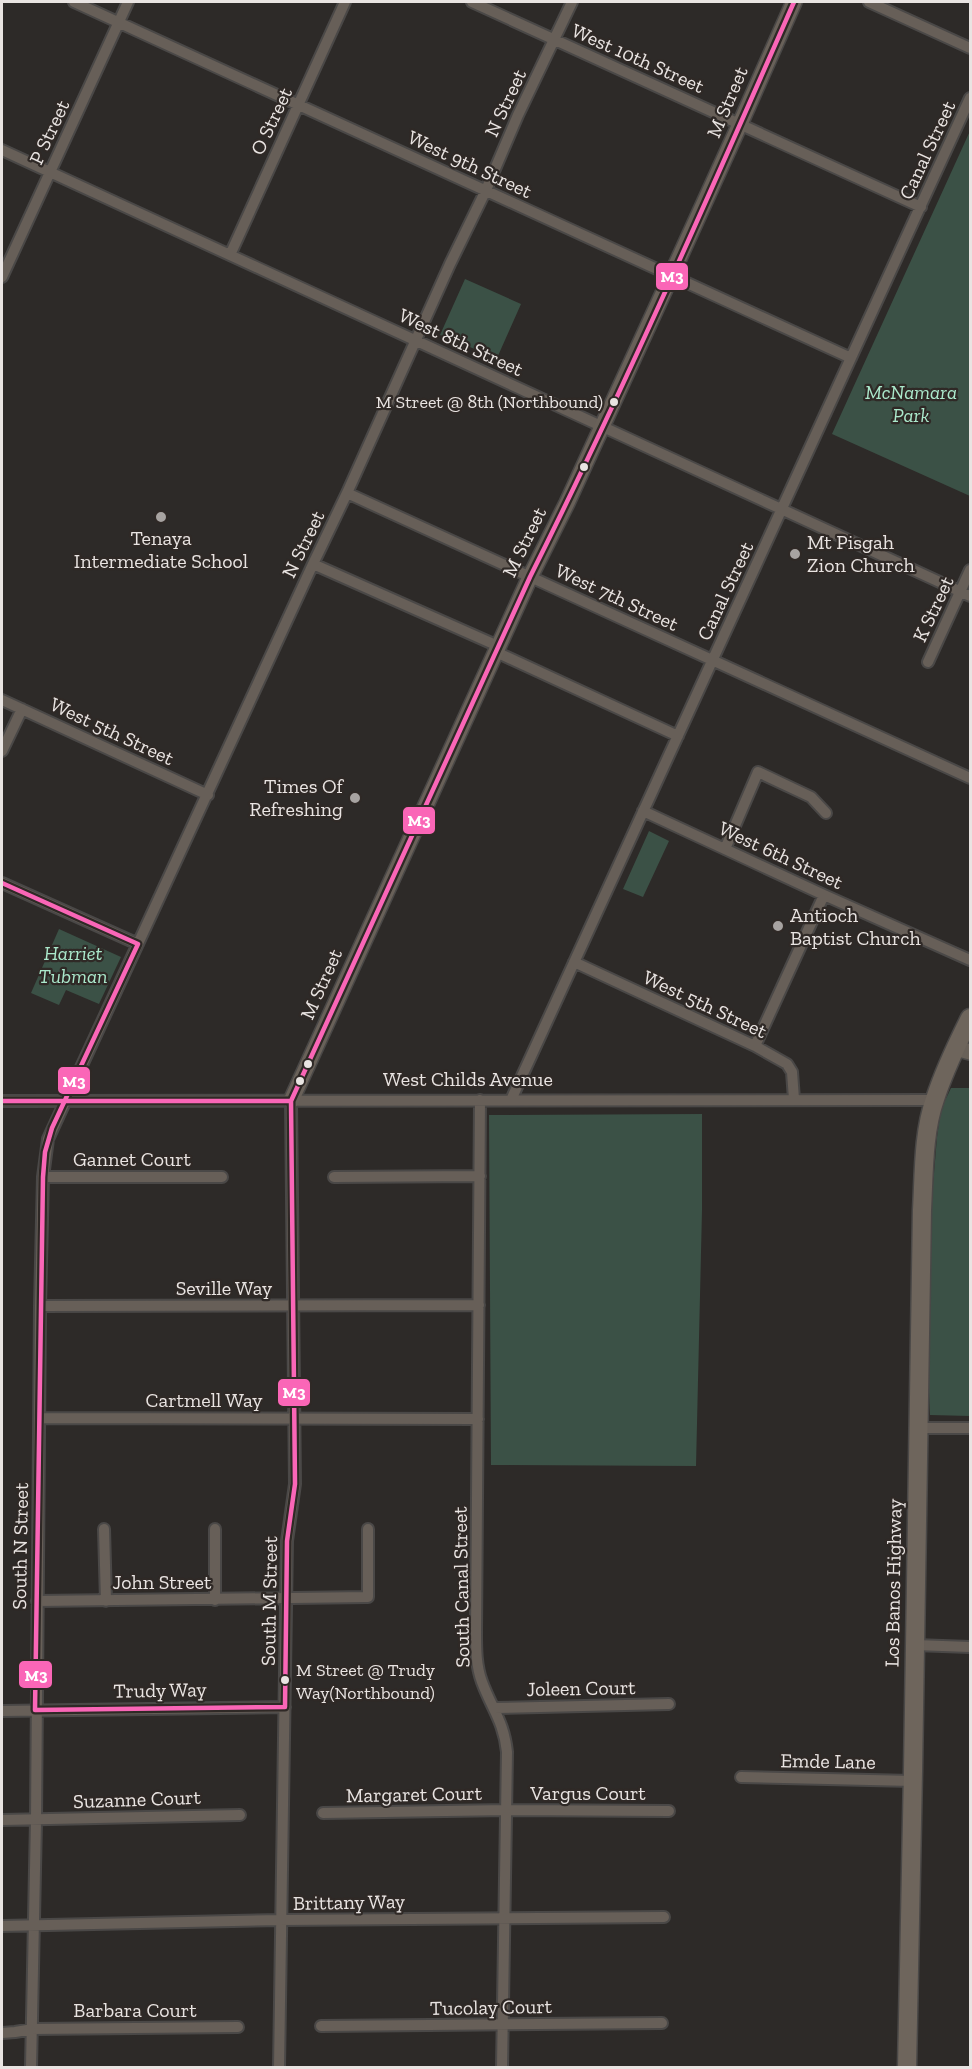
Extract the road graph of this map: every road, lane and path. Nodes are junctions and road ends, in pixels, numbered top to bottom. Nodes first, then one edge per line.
1 (74, 2) edge
2 (128, 2) edge
3 (345, 2) edge
4 (472, 2) edge
5 (572, 2) edge
6 (794, 2) edge
7 (869, 2) edge
8 (119, 22) junction
9 (554, 40) junction
10 (970, 48) edge
11 (970, 98) edge
12 (299, 105) junction
13 (740, 124) junction
14 (2, 150) edge
15 (50, 173) junction
16 (486, 190) junction
17 (921, 207) junction
18 (230, 255) junction
19 (671, 276) junction
20 (2, 277) edge
21 (417, 341) junction
22 (851, 358) junction
23 (602, 426) junction
24 (347, 493) junction
25 (782, 508) junction
26 (313, 564) junction
27 (970, 570) edge
28 (530, 577) junction
29 (966, 593) edge
30 (497, 649) junction
31 (712, 662) junction
32 (928, 662) dead end
33 (2, 700) edge
34 (22, 709) junction
35 (678, 736) junction
36 (2, 751) edge
37 (970, 778) edge
38 (208, 795) junction
39 (644, 811) junction
40 (826, 813) dead end
41 (725, 849) junction
42 (2, 883) edge
43 (824, 895) junction
44 (138, 944) junction
45 (970, 960) edge
46 (574, 962) junction
47 (970, 1018) edge
48 (755, 1046) junction
49 (963, 1050) edge
50 (794, 1099) junction
51 (480, 1100) junction
52 (511, 1100) junction
53 (934, 1100) junction
54 (2, 1101) edge
55 (64, 1101) junction
56 (291, 1101) junction
57 (480, 1176) junction
58 (43, 1177) junction
59 (222, 1177) dead end
60 (334, 1177) dead end
61 (479, 1305) junction
62 (40, 1306) junction
63 (292, 1306) junction
64 (39, 1418) junction
65 (294, 1418) junction
66 (478, 1419) junction
67 (918, 1428) junction
68 (970, 1428) edge
69 (104, 1529) dead end
70 (215, 1529) dead end
71 (368, 1529) dead end
72 (286, 1599) junction
73 (215, 1600) junction
74 (37, 1601) junction
75 (105, 1601) junction
76 (915, 1645) junction
77 (970, 1647) edge
78 (669, 1704) dead end
79 (285, 1707) junction
80 (494, 1708) junction
81 (2, 1710) edge
82 (35, 1710) junction
83 (741, 1777) dead end
84 (913, 1781) junction
85 (507, 1810) junction
86 (669, 1811) dead end
87 (322, 1814) dead end
88 (240, 1815) dead end
89 (2, 1820) edge
90 (36, 1820) junction
91 (664, 1917) dead end
92 (505, 1918) junction
93 (281, 1920) junction
94 (33, 1925) junction
95 (2, 1926) edge
96 (662, 2023) dead end
97 (503, 2025) junction
98 (321, 2026) dead end
99 (238, 2027) dead end
100 (33, 2029) junction
101 (2, 2033) edge
102 (31, 2067) edge
103 (279, 2067) edge
104 (502, 2067) edge
105 (907, 2067) edge

1 - 8 street, West 9th Street
2 - 8 street, P Street
3 - 12 street, O Street
4 - 9 street, West 10th Street
5 - 9 street, N Street
6 - 13 street, M Street
7 - 10 street
8 - 12 street, West 9th Street
8 - 15 street, P Street
9 - 13 street, West 10th Street
9 - 16 street, N Street
11 - 17 street, Canal Street
12 - 16 street, West 9th Street
12 - 18 street, O Street
13 - 17 street, West 10th Street
13 - 19 street, M Street
14 - 15 street, West 8th Street
15 - 18 street, West 8th Street
15 - 20 street, P Street
16 - 19 street, West 9th Street
16 - 21 street, N Street
17 - 22 street, Canal Street
18 - 21 street, West 8th Street
19 - 22 street, West 9th Street
19 - 23 street, M Street
21 - 23 street, West 8th Street
21 - 24 street, N Street
22 - 25 street, Canal Street
23 - 25 street, West 8th Street
23 - 28 street, M Street
24 - 26 street, N Street
24 - 28 street, West 7th Street
25 - 29 street, West 8th Street
25 - 31 street, Canal Street
26 - 30 street
26 - 38 street, N Street
27 - 29 street, K Street
28 - 30 street, M Street
28 - 31 street, West 7th Street
29 - 32 street, K Street
30 - 35 street
30 - 56 street, M Street
31 - 35 street, Canal Street
31 - 37 street, West 7th Street
33 - 34 street, West 5th Street
34 - 36 street
34 - 38 street, West 5th Street
35 - 39 street, Canal Street
38 - 44 street, N Street
39 - 41 street, West 6th Street
39 - 46 street, Canal Street
40 - 41 street
41 - 43 street, West 6th Street
42 - 44 street
43 - 45 street, West 6th Street
43 - 48 street
44 - 55 street, N Street
46 - 48 street, West 5th Street
46 - 52 street, Canal Street
47 - 49 highway, Los Banos Highway
48 - 50 street, West 5th Street
49 - 53 highway, Los Banos Highway
50 - 52 street, West Childs Avenue
50 - 53 street, West Childs Avenue
51 - 52 street, West Childs Avenue
51 - 56 street, West Childs Avenue
51 - 57 street, South Canal Street
53 - 67 highway, Los Banos Highway
54 - 55 street, West Childs Avenue
55 - 56 street, West Childs Avenue
55 - 58 street, South N Street
56 - 63 street, South M Street
57 - 60 street
57 - 61 street, South Canal Street
58 - 59 street, Gannet Court
58 - 62 street, South N Street
61 - 63 street, Seville Way
61 - 66 street, South Canal Street
62 - 63 street, Seville Way
62 - 64 street, South N Street
63 - 65 street, South M Street
64 - 65 street, Cartmell Way
64 - 74 street, South N Street
65 - 66 street, Cartmell Way
65 - 72 street, South M Street
66 - 80 street, South Canal Street
67 - 68 street
67 - 76 highway, Los Banos Highway
69 - 75 street
70 - 73 street
71 - 72 street, John Street
72 - 73 street, John Street
72 - 79 street, South M Street
73 - 75 street, John Street
74 - 75 street, John Street
74 - 82 street, South N Street
76 - 77 street
76 - 84 highway, Los Banos Highway
78 - 80 street, Joleen Court
79 - 82 street, Trudy Way
79 - 93 street, South M Street
80 - 85 street, South Canal Street
81 - 82 street, Trudy Way
82 - 90 street, South N Street
83 - 84 street, Emde Lane
84 - 105 highway, Los Banos Highway
85 - 86 street, Vargus Court
85 - 87 street, Margaret Court
85 - 92 street, South Canal Street
88 - 90 street, Suzanne Court
89 - 90 street, Suzanne Court
90 - 94 street, South N Street
91 - 92 street, Brittany Way
92 - 93 street, Brittany Way
92 - 97 street, South Canal Street
93 - 94 street, Brittany Way
93 - 103 street, South M Street
94 - 95 street, Brittany Way
94 - 100 street, South N Street
96 - 97 street, Tucolay Court
97 - 98 street, Tucolay Court
97 - 104 street, South Canal Street
99 - 100 street, Barbara Court
100 - 101 street, Barbara Court
100 - 102 street, South N Street

